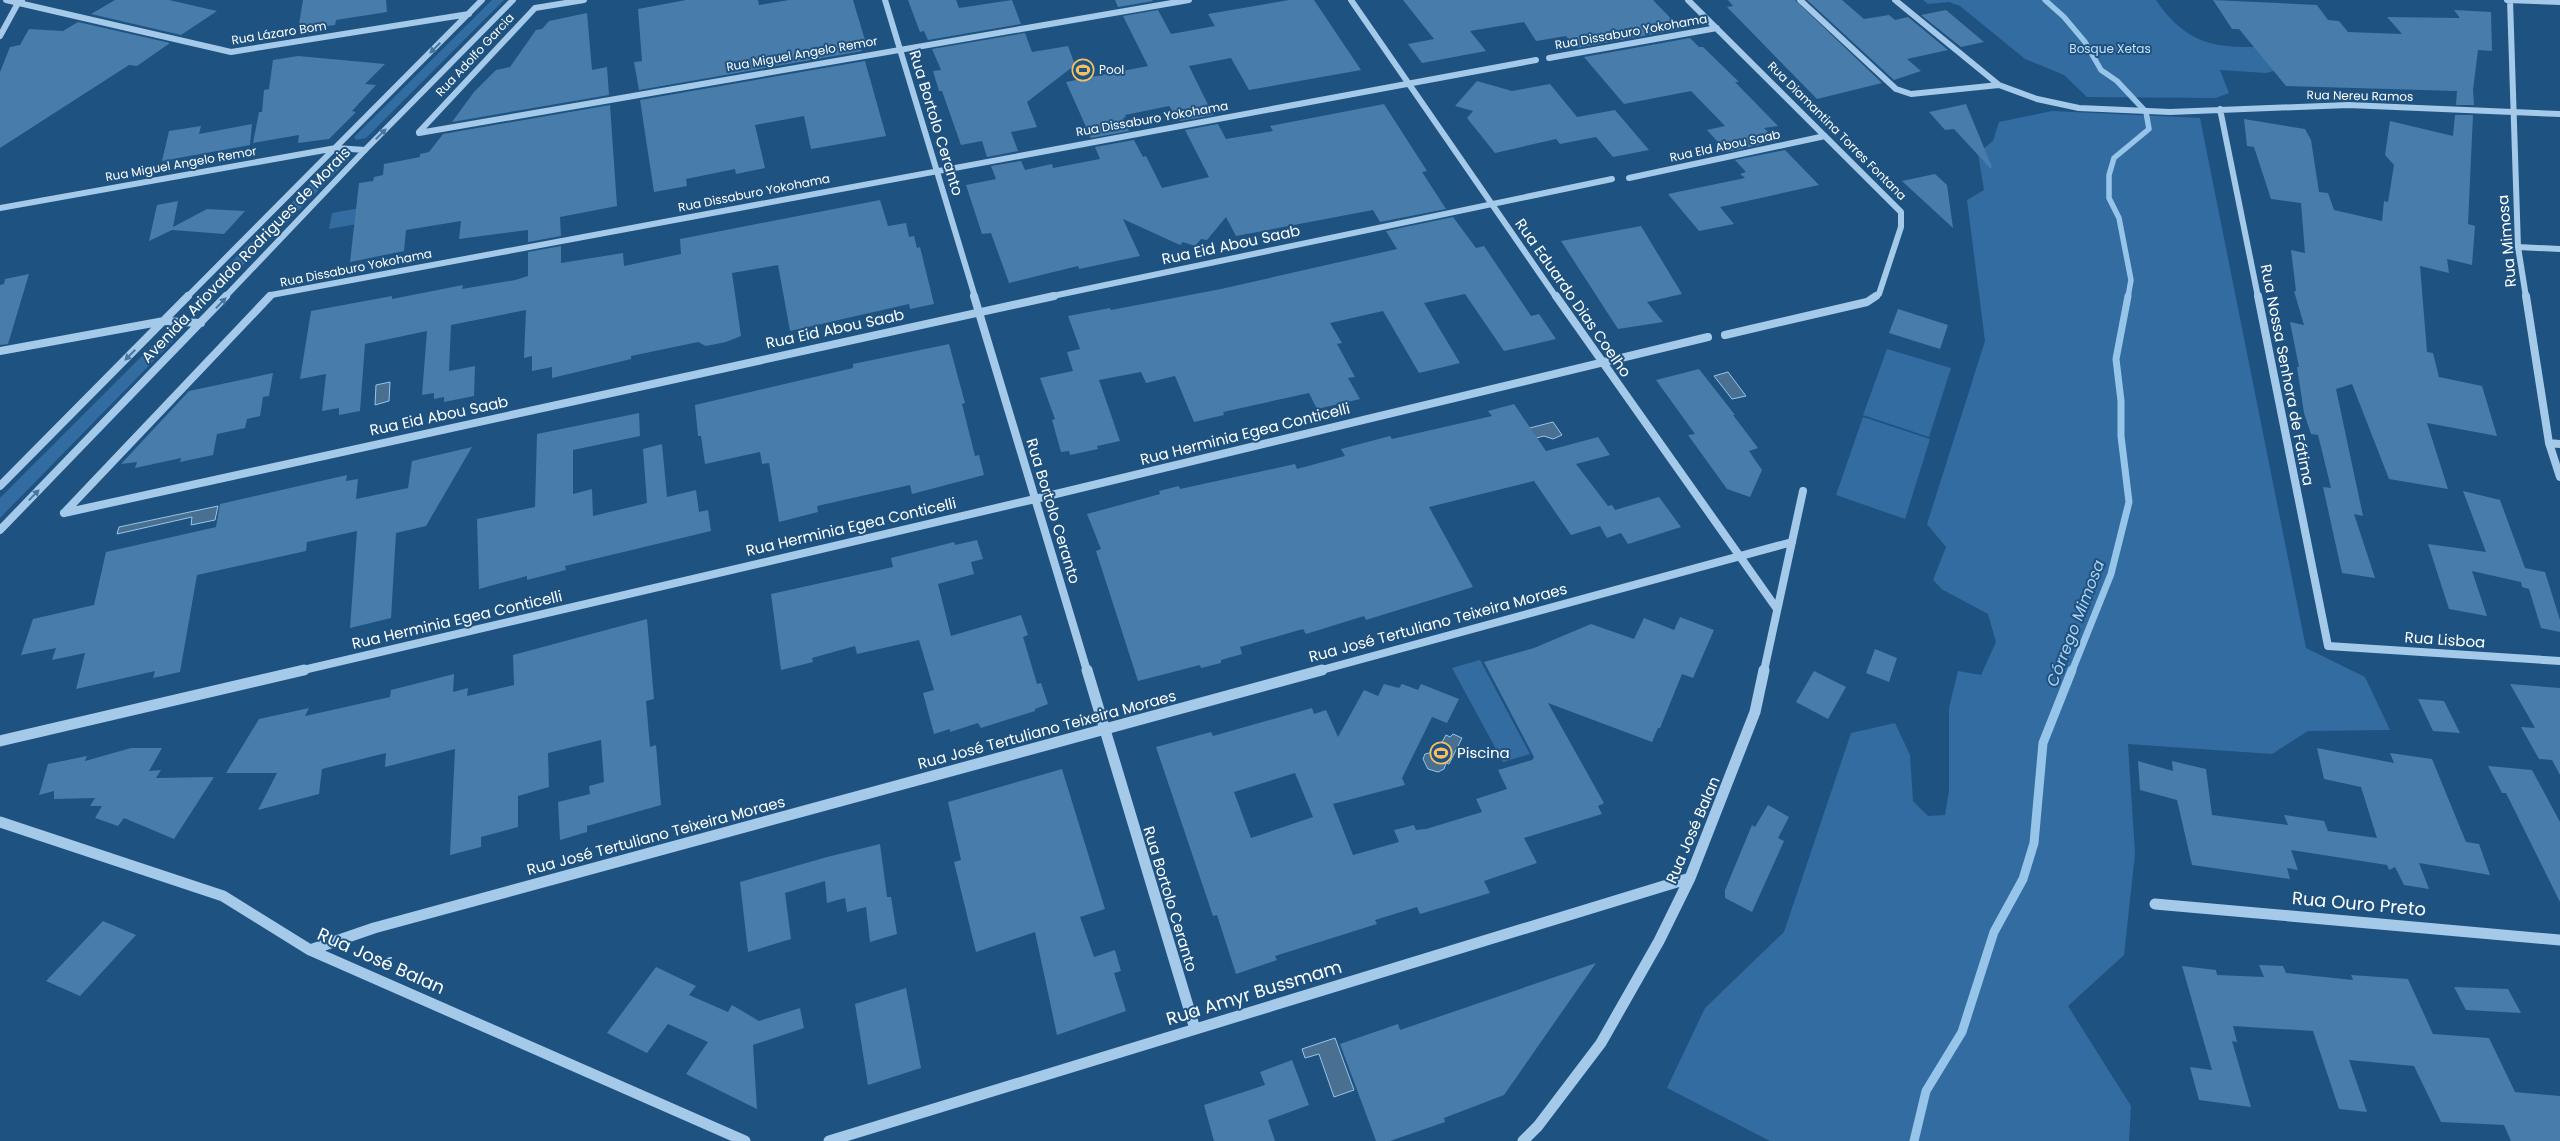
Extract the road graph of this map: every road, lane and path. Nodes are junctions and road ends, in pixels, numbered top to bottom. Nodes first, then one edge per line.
1 (6, 0) edge
2 (482, 0) edge
3 (513, 0) edge
4 (584, 0) edge
5 (885, 0) edge
6 (1189, 0) edge
7 (1351, 0) edge
8 (1688, 0) edge
9 (1800, 0) edge
10 (1895, 0) edge
11 (2509, 0) edge
12 (21, 2) edge
13 (2560, 2) edge
14 (470, 14) junction
15 (1717, 28) junction
16 (0, 36) edge
17 (900, 48) junction
18 (1549, 58) dead end
19 (1536, 60) dead end
20 (1408, 84) junction
21 (1999, 86) junction
22 (2220, 109) junction
23 (2135, 111) joint
24 (2514, 112) junction
25 (2560, 114) edge
26 (419, 132) joint
27 (1825, 136) junction
28 (336, 148) junction
29 (366, 150) junction
30 (936, 170) junction
31 (1629, 178) dead end
32 (1612, 179) dead end
33 (1492, 204) junction
34 (0, 208) edge
35 (2518, 247) junction
36 (2560, 249) edge
37 (979, 312) junction
38 (164, 321) junction
39 (201, 323) junction
40 (1725, 335) dead end
41 (1708, 337) dead end
42 (0, 351) edge
43 (1601, 362) junction
44 (2549, 443) junction
45 (2560, 444) edge
46 (2560, 476) edge
47 (0, 486) edge
48 (1803, 491) dead end
49 (1035, 499) junction
50 (64, 513) joint
51 (0, 530) edge
52 (1792, 542) junction
53 (1738, 557) junction
54 (1777, 609) junction
55 (2328, 646) joint
56 (2560, 661) edge
57 (1104, 730) junction
58 (0, 741) edge
59 (0, 822) edge
60 (1690, 878) junction
61 (2155, 904) dead end
62 (2560, 940) edge
63 (310, 950) junction
64 (1195, 1029) junction
65 (745, 1141) edge
66 (829, 1141) edge
67 (1523, 1141) edge

1 - 12 street, Rua Lázaro Bom
2 - 14 street, Avenida Ariovaldo Rodrigues de Morais
29 -> 3 street, Avenida Ariovaldo Rodrigues de Morais
4 - 26 street, Rua Adolfo Garcia
5 - 17 street, Rua Bortolo Ceranto
6 - 17 street, Rua Miguel Angelo Remor
7 - 20 street, Rua Eduardo Dias Coelho
8 - 15 street, Rua Diamantina Torres Fontana
9 - 21 street
10 - 21 street
11 - 13 street
11 - 24 street, Rua Mimosa
12 - 14 street, Rua Lázaro Bom
12 - 16 street
14 -> 28 street, Avenida Ariovaldo Rodrigues de Morais
15 - 18 street, Rua Dissaburo Yokohama
15 - 27 street, Rua Diamantina Torres Fontana
17 - 26 street, Rua Miguel Angelo Remor
17 - 30 street, Rua Bortolo Ceranto
19 - 20 street, Rua Dissaburo Yokohama
20 - 30 street, Rua Dissaburo Yokohama
20 - 33 street, Rua Eduardo Dias Coelho
21 - 23 street
22 - 23 street, Rua Nereu Ramos
22 - 24 street, Rua Nereu Ramos
22 - 55 street, Rua Nossa Senhora de Fátima
24 - 25 street, Rua Nereu Ramos
24 - 35 street, Rua Mimosa
27 - 31 street, Rua Eld Abou Saab
27 - 40 street, Rua Diamantina Torres Fontana
28 - 29 street, Rua Miguel Angelo Remor
28 - 34 street, Rua Miguel Angelo Remor
28 - 38 street, Avenida Ariovaldo Rodrigues de Morais
39 -> 29 street, Avenida Ariovaldo Rodrigues de Morais
30 - 37 street, Rua Bortolo Ceranto
30 - 50 street, Rua Dissaburo Yokohama
32 - 33 street, Rua Eid Abou Saab
33 - 37 street, Rua Eid Abou Saab
33 - 43 street, Rua Eduardo Dias Coelho
35 - 36 street
35 - 44 street, Rua Mimosa
37 - 49 street, Rua Bortolo Ceranto
37 - 50 street, Rua Eid Abou Saab
38 - 39 street
38 - 42 street
38 -> 47 street, Avenida Ariovaldo Rodrigues de Morais
51 -> 39 street, Avenida Ariovaldo Rodrigues de Morais
41 - 43 street, Rua Herminia Egea Conticelli
43 - 49 street, Rua Herminia Egea Conticelli
43 - 53 street, Rua Eduardo Dias Coelho
44 - 45 street
44 - 46 street, Rua Mimosa
48 - 52 street, Rua José Balan
49 - 57 street, Rua Bortolo Ceranto
49 - 58 street, Rua Herminia Egea Conticelli
52 - 53 street, Rua José Tertuliano Teixeira Moraes
52 - 54 street, Rua José Balan
53 - 54 street, Rua Eduardo Dias Coelho
53 - 57 street, Rua José Tertuliano Teixeira Moraes
54 - 60 street, Rua José Balan
55 - 56 street, Rua Lisboa
57 - 63 street, Rua José Tertuliano Teixeira Moraes
57 - 64 street, Rua Bortolo Ceranto
59 - 63 street, Rua José Balan
60 - 64 street, Rua Amyr Bussmam
60 - 67 street, Rua José Balan
61 - 62 street, Rua Ouro Preto
63 - 65 street, Rua José Balan
64 - 66 street, Rua Amyr Bussmam

